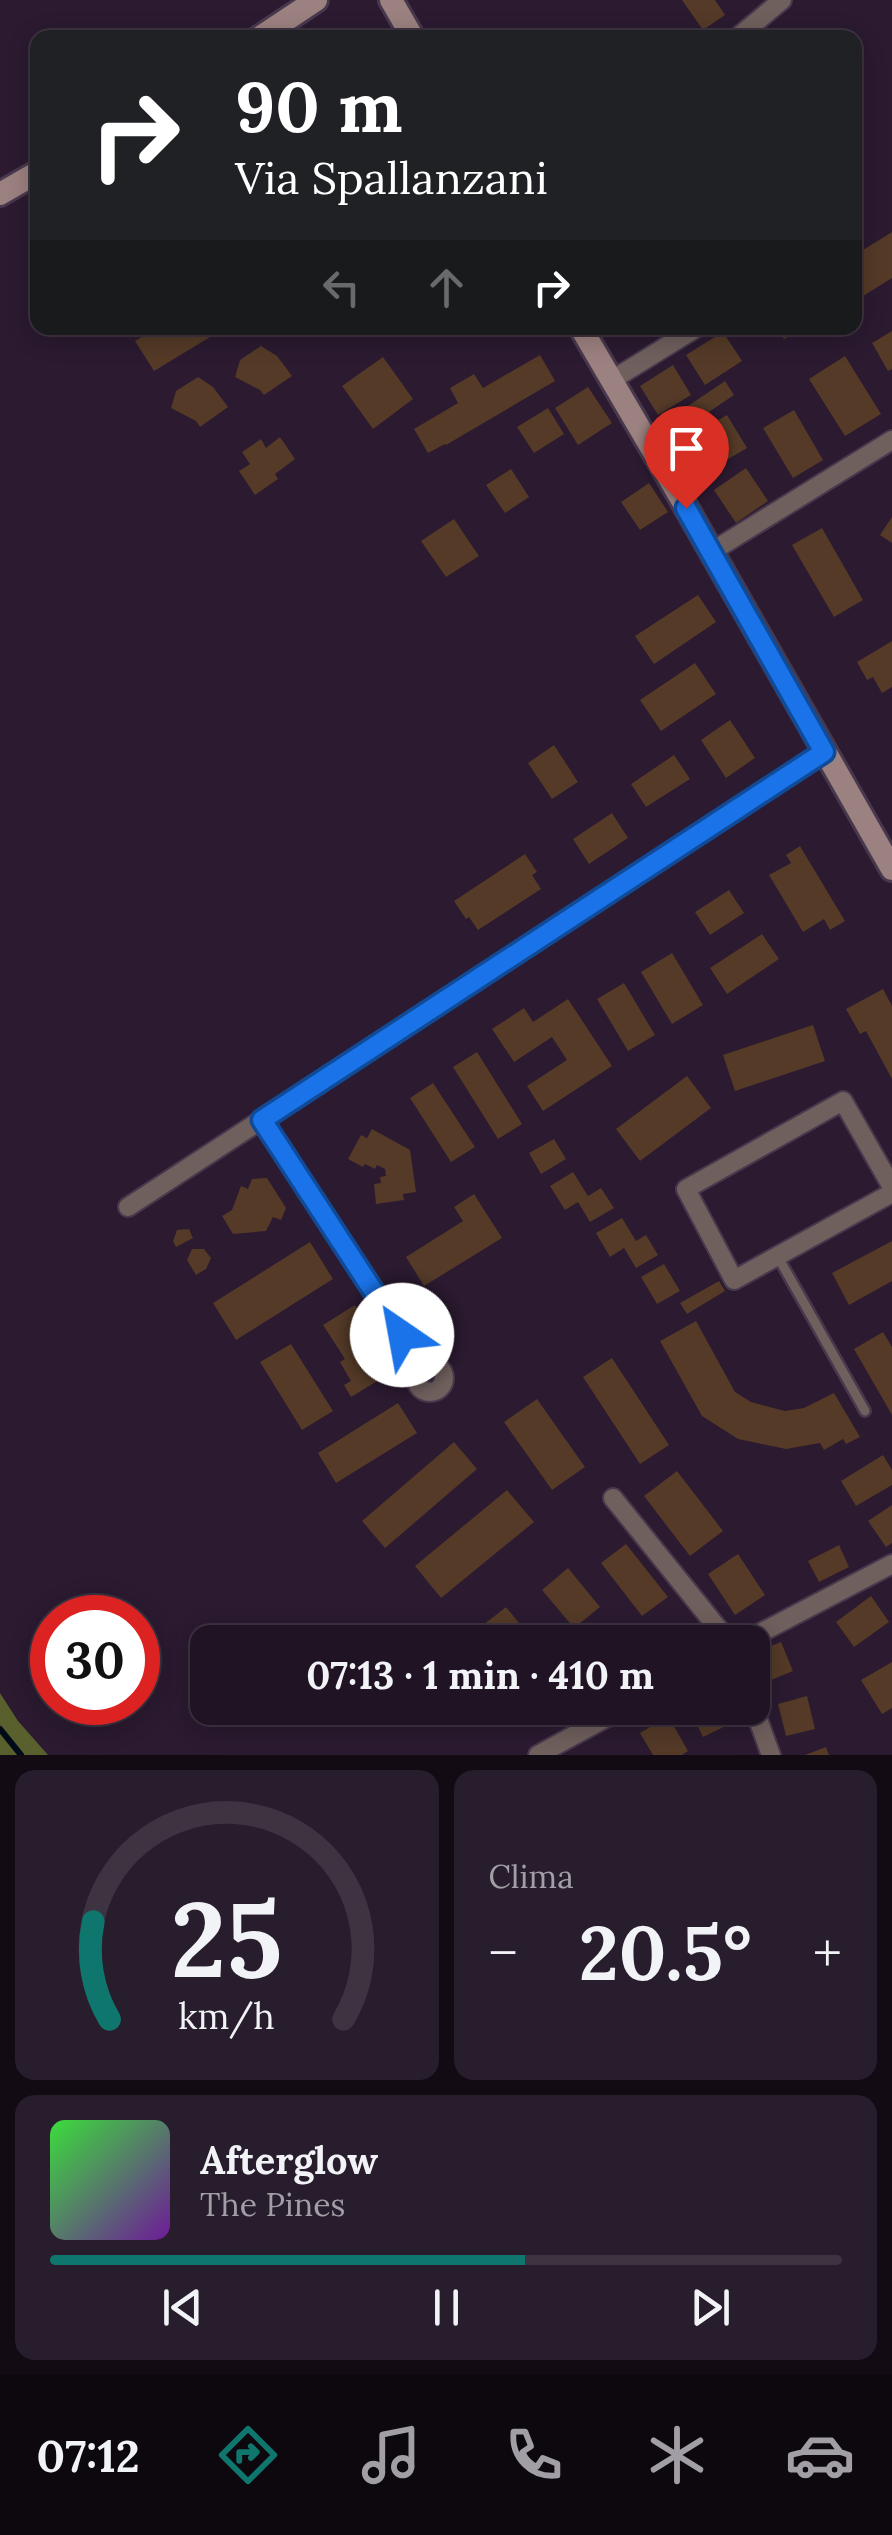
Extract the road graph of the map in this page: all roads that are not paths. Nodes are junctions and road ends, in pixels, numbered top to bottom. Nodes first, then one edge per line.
1 (316, 0) edge
2 (391, 0) edge
3 (782, 0) edge
4 (271, 30) edge
5 (408, 30) edge
6 (746, 30) edge
7 (30, 177) edge
8 (0, 194) edge
9 (584, 335) edge
10 (685, 335) edge
11 (612, 380) junction
12 (892, 440) edge
13 (710, 552) junction
14 (824, 752) junction
15 (892, 869) edge
16 (262, 1120) junction
17 (892, 1190) edge
18 (128, 1207) dead end
19 (778, 1257) junction
20 (422, 1366) dead end
21 (865, 1410) dead end
22 (613, 1498) dead end
23 (892, 1564) edge
24 (715, 1625) edge
25 (770, 1627) edge
26 (593, 1725) edge
27 (760, 1725) edge
28 (538, 1755) edge
29 (771, 1755) edge

1 - 4 street
2 - 5 street
3 - 6 street
7 - 8 street
9 - 11 street
10 - 11 street
11 - 13 street
12 - 13 street
13 - 14 street
14 - 15 street
14 - 16 street
16 - 18 street
16 - 20 street
17 - 19 street
17 - 19 street
19 - 21 lane
22 - 24 street
23 - 25 street
26 - 28 street
27 - 29 street

